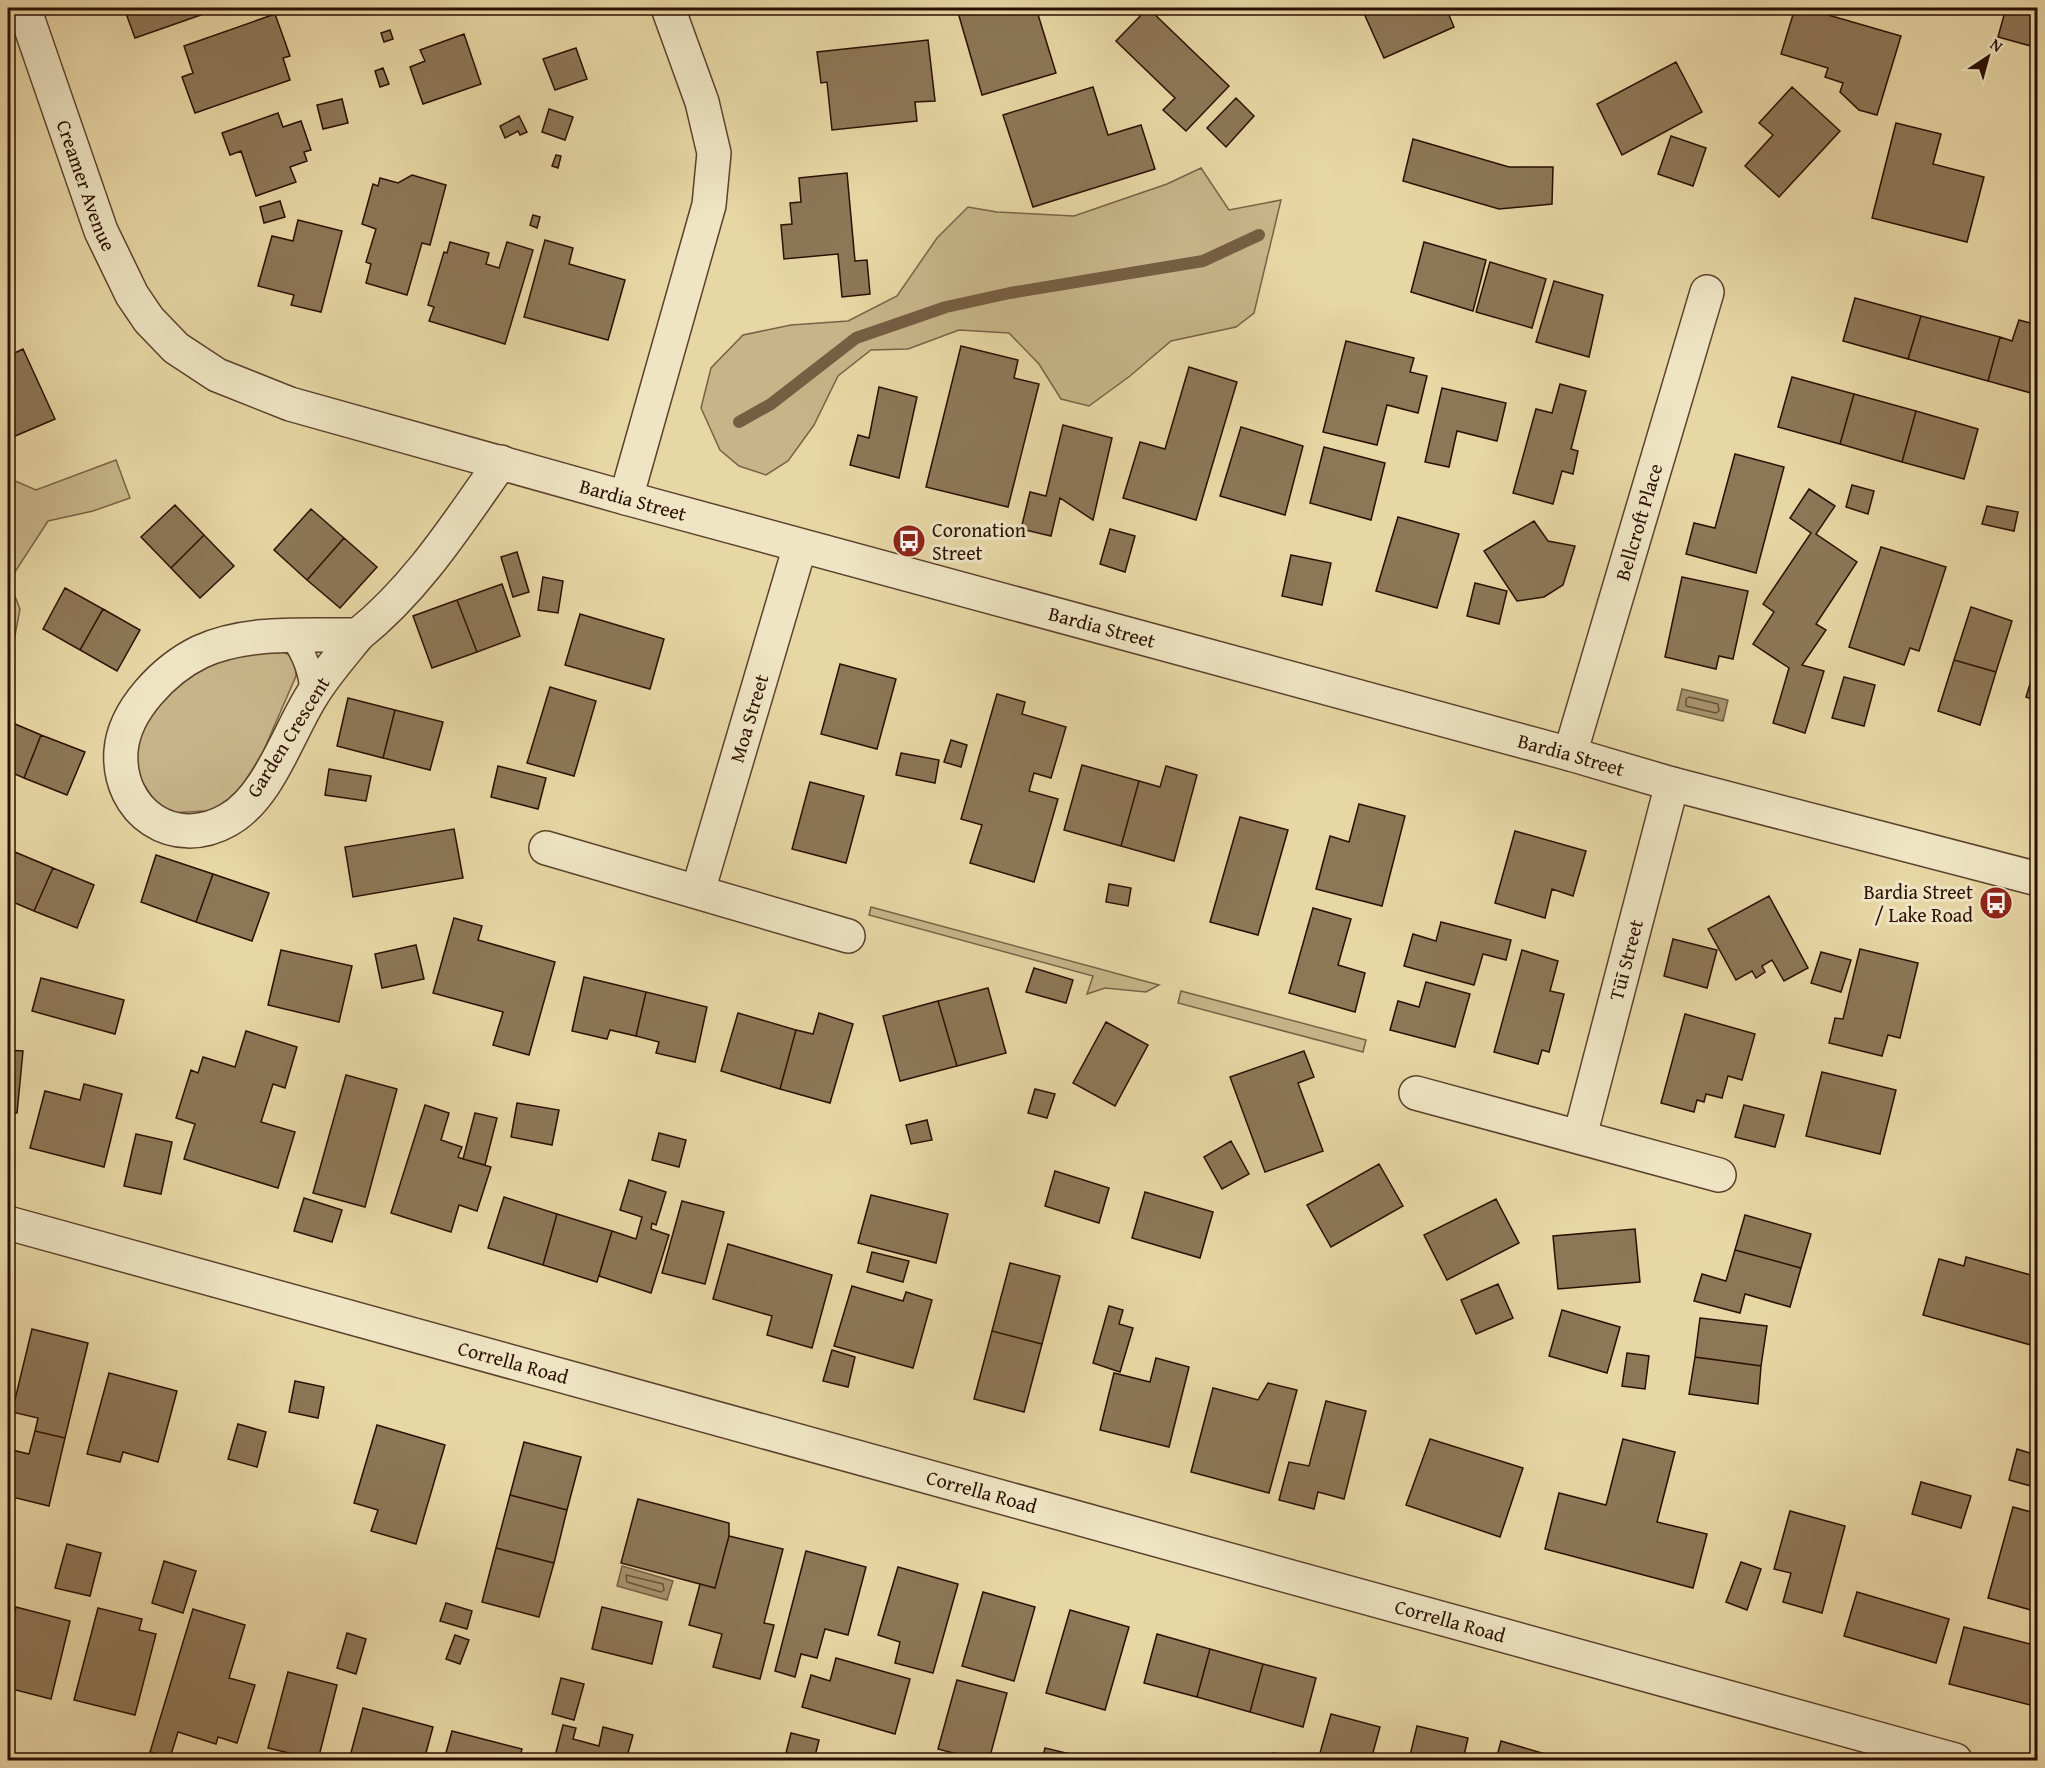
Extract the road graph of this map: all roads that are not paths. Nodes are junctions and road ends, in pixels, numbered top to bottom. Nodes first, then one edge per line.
1 (24, 8) edge
2 (668, 8) edge
3 (1707, 292) dead end
4 (176, 348) joint
5 (501, 462) junction
6 (626, 498) junction
7 (800, 546) junction
8 (358, 635) junction
9 (292, 636) junction
10 (313, 694) junction
11 (1570, 754) junction
12 (1672, 784) junction
13 (546, 848) dead end
14 (2037, 879) edge
15 (698, 891) junction
16 (848, 936) dead end
17 (1416, 1093) dead end
18 (1580, 1136) junction
19 (1719, 1175) dead end
20 (8, 1223) edge
21 (1955, 1761) edge

1 - 4 street, Creamer Avenue
2 - 6 street
3 - 11 street, Bellcroft Place
4 - 5 street, Bardia Street
5 - 6 street, Bardia Street
5 - 8 street, Garden Crescent
6 - 7 street, Bardia Street
7 - 11 street, Bardia Street
7 - 15 street, Moa Street
8 - 9 street, Garden Crescent
8 - 10 street, Garden Crescent
9 - 10 lane
9 - 10 street, Garden Crescent
11 - 12 street, Bardia Street
12 - 14 street, Bardia Street
12 - 18 street, Tūī Street
13 - 15 street
15 - 16 street
17 - 18 street
18 - 19 street
20 - 21 street, Corrella Road

